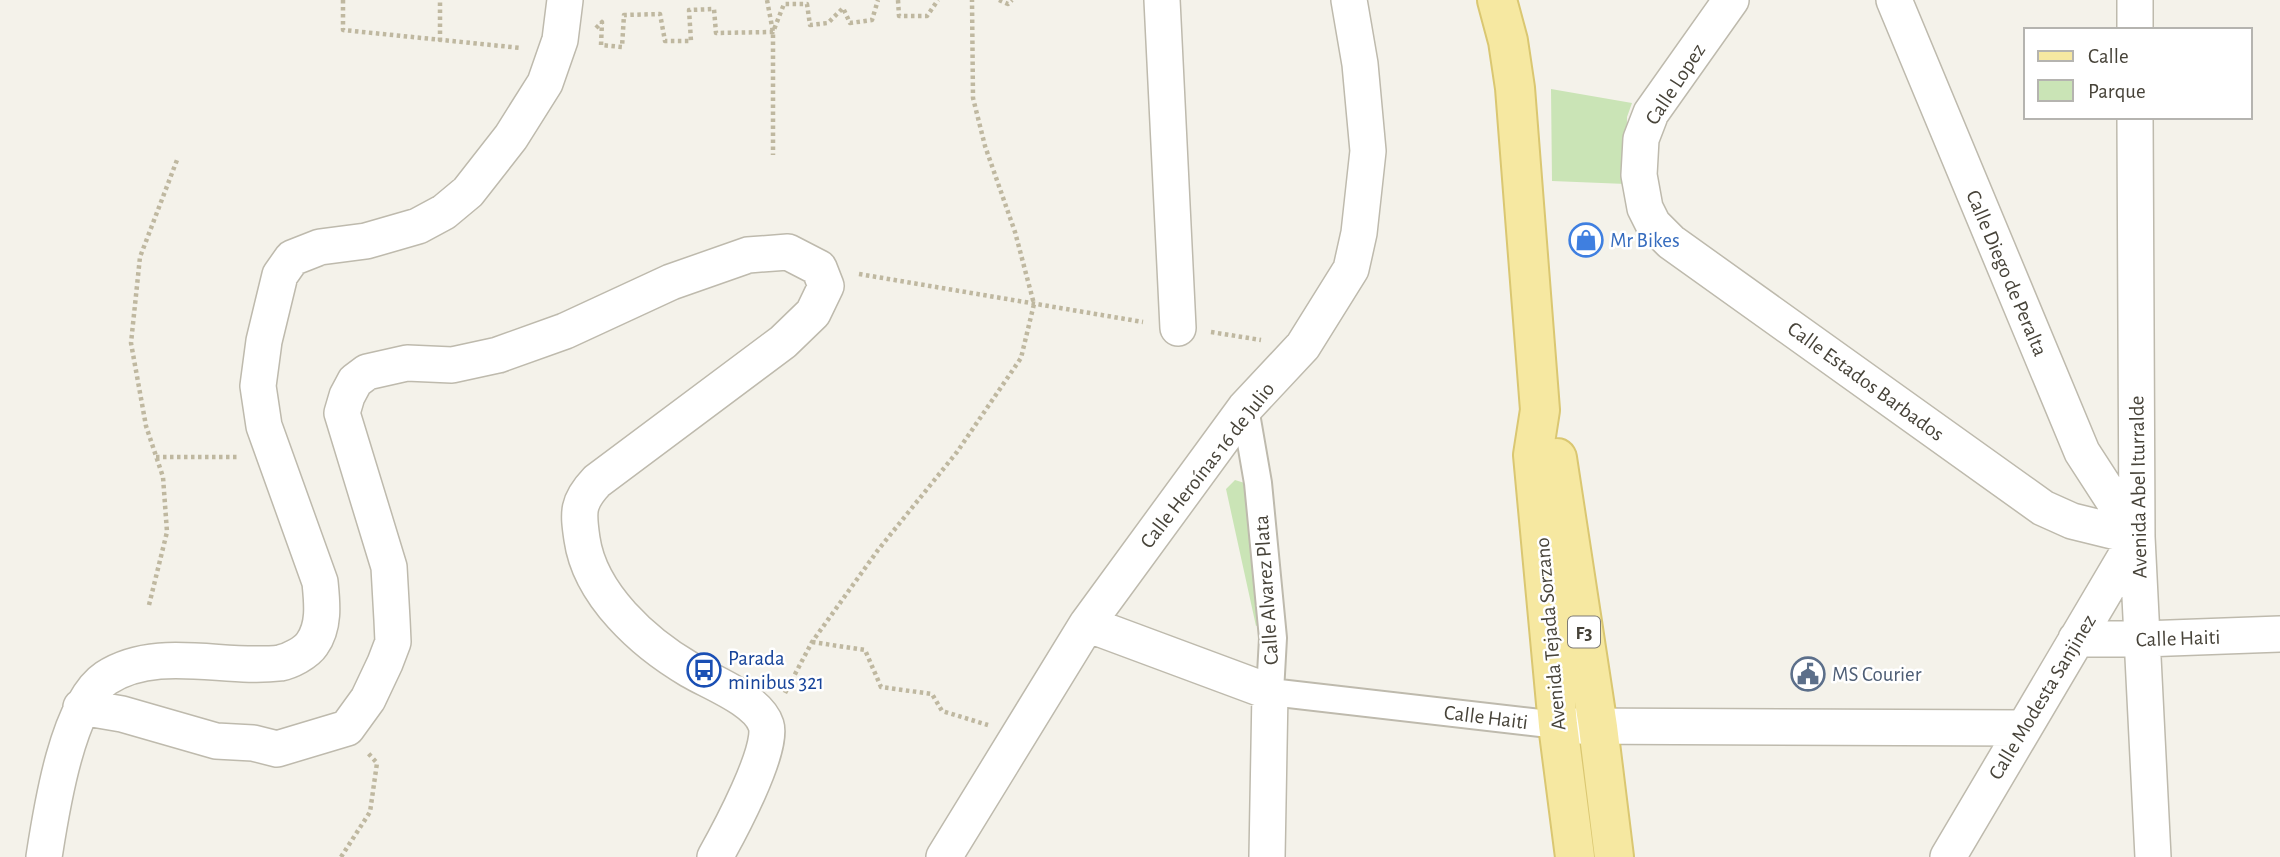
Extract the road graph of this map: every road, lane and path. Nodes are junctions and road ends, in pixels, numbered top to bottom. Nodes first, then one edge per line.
1 (343, 0) edge
2 (440, 0) edge
3 (565, 0) edge
4 (767, 0) edge
5 (878, 0) edge
6 (898, 0) edge
7 (937, 0) edge
8 (972, 0) edge
9 (999, 0) edge
10 (1012, 0) edge
11 (1162, 0) edge
12 (1349, 0) edge
13 (1497, 0) edge
14 (1731, 0) edge
15 (1894, 0) edge
16 (2135, 0) edge
17 (2135, 28) edge
18 (773, 32) junction
19 (440, 41) junction
20 (558, 45) junction
21 (2135, 119) edge
22 (773, 155) dead end
23 (177, 160) dead end
24 (1639, 174) joint
25 (819, 268) junction
26 (1034, 304) junction
27 (1178, 328) junction
28 (1303, 346) junction
29 (1245, 408) junction
30 (1540, 410) junction
31 (156, 457) junction
32 (275, 458) junction
33 (2137, 537) junction
34 (149, 605) dead end
35 (1087, 624) junction
36 (2280, 634) edge
37 (2076, 639) junction
38 (2143, 639) junction
39 (812, 642) junction
40 (1270, 692) junction
41 (81, 707) junction
42 (1558, 725) junction
43 (767, 726) junction
44 (1598, 727) junction
45 (347, 728) junction
46 (2023, 728) junction
47 (1019, 734) junction
48 (44, 857) edge
49 (341, 857) edge
50 (715, 857) edge
51 (944, 857) edge
52 (1267, 857) edge
53 (1574, 857) edge
54 (1614, 857) edge
55 (1948, 857) edge
56 (2153, 857) edge

1 - 19 path
2 - 19 path
3 - 20 street
4 - 18 path
5 - 18 path
6 - 7 path
8 - 26 path
9 - 10 path
11 - 27 street
12 - 28 street, Calle Heroínas 16 de Julio
13 - 30 main road, Avenida Tejada Sorzano / F3
14 - 24 street, Calle Lopez
15 - 33 street, Calle Diego de Peralta
16 - 17 street
18 - 20 path
18 - 22 path
19 - 20 path
20 - 32 street
21 - 33 street, Avenida Abel Iturralde
23 - 31 path
24 - 33 street, Calle Estados Barbados
25 - 26 path
25 - 43 street
25 - 45 street
26 - 27 path
26 - 39 path
27 - 28 path
28 - 29 street, Calle Heroínas 16 de Julio
29 - 35 street, Calle Heroínas 16 de Julio
29 - 40 street, Calle Alvarez Plata
30 - 42 main road, Avenida Tejada Sorzano / F3
30 - 44 main road, Avenida Tejada Sorzano / F3
31 - 32 path
31 - 34 path
32 - 41 street
33 - 37 street, Calle Modesta Sanjinez
33 - 38 street, Avenida Abel Iturralde
35 - 40 street, Calle Haiti
35 - 47 street, Calle Heroínas 16 de Julio
36 - 38 street, Calle Haiti
37 - 38 street, Calle Haiti
37 - 46 street, Calle Modesta Sanjinez
38 - 56 street, Avenida Abel Iturralde
39 - 43 path
39 - 47 path
40 - 42 street, Calle Haiti
40 - 52 street, Calle Alvarez Plata
41 - 45 street
41 - 48 street
42 - 44 street, Calle Haiti
42 - 53 main road, Avenida Tejada Sorzano / F3
43 - 50 street
44 - 46 street, Calle Haiti
44 - 54 main road, Avenida Tejada Sorzano / F3
45 - 49 path
46 - 55 street, Calle Modesta Sanjinez
47 - 51 street, Calle Heroínas 16 de Julio

